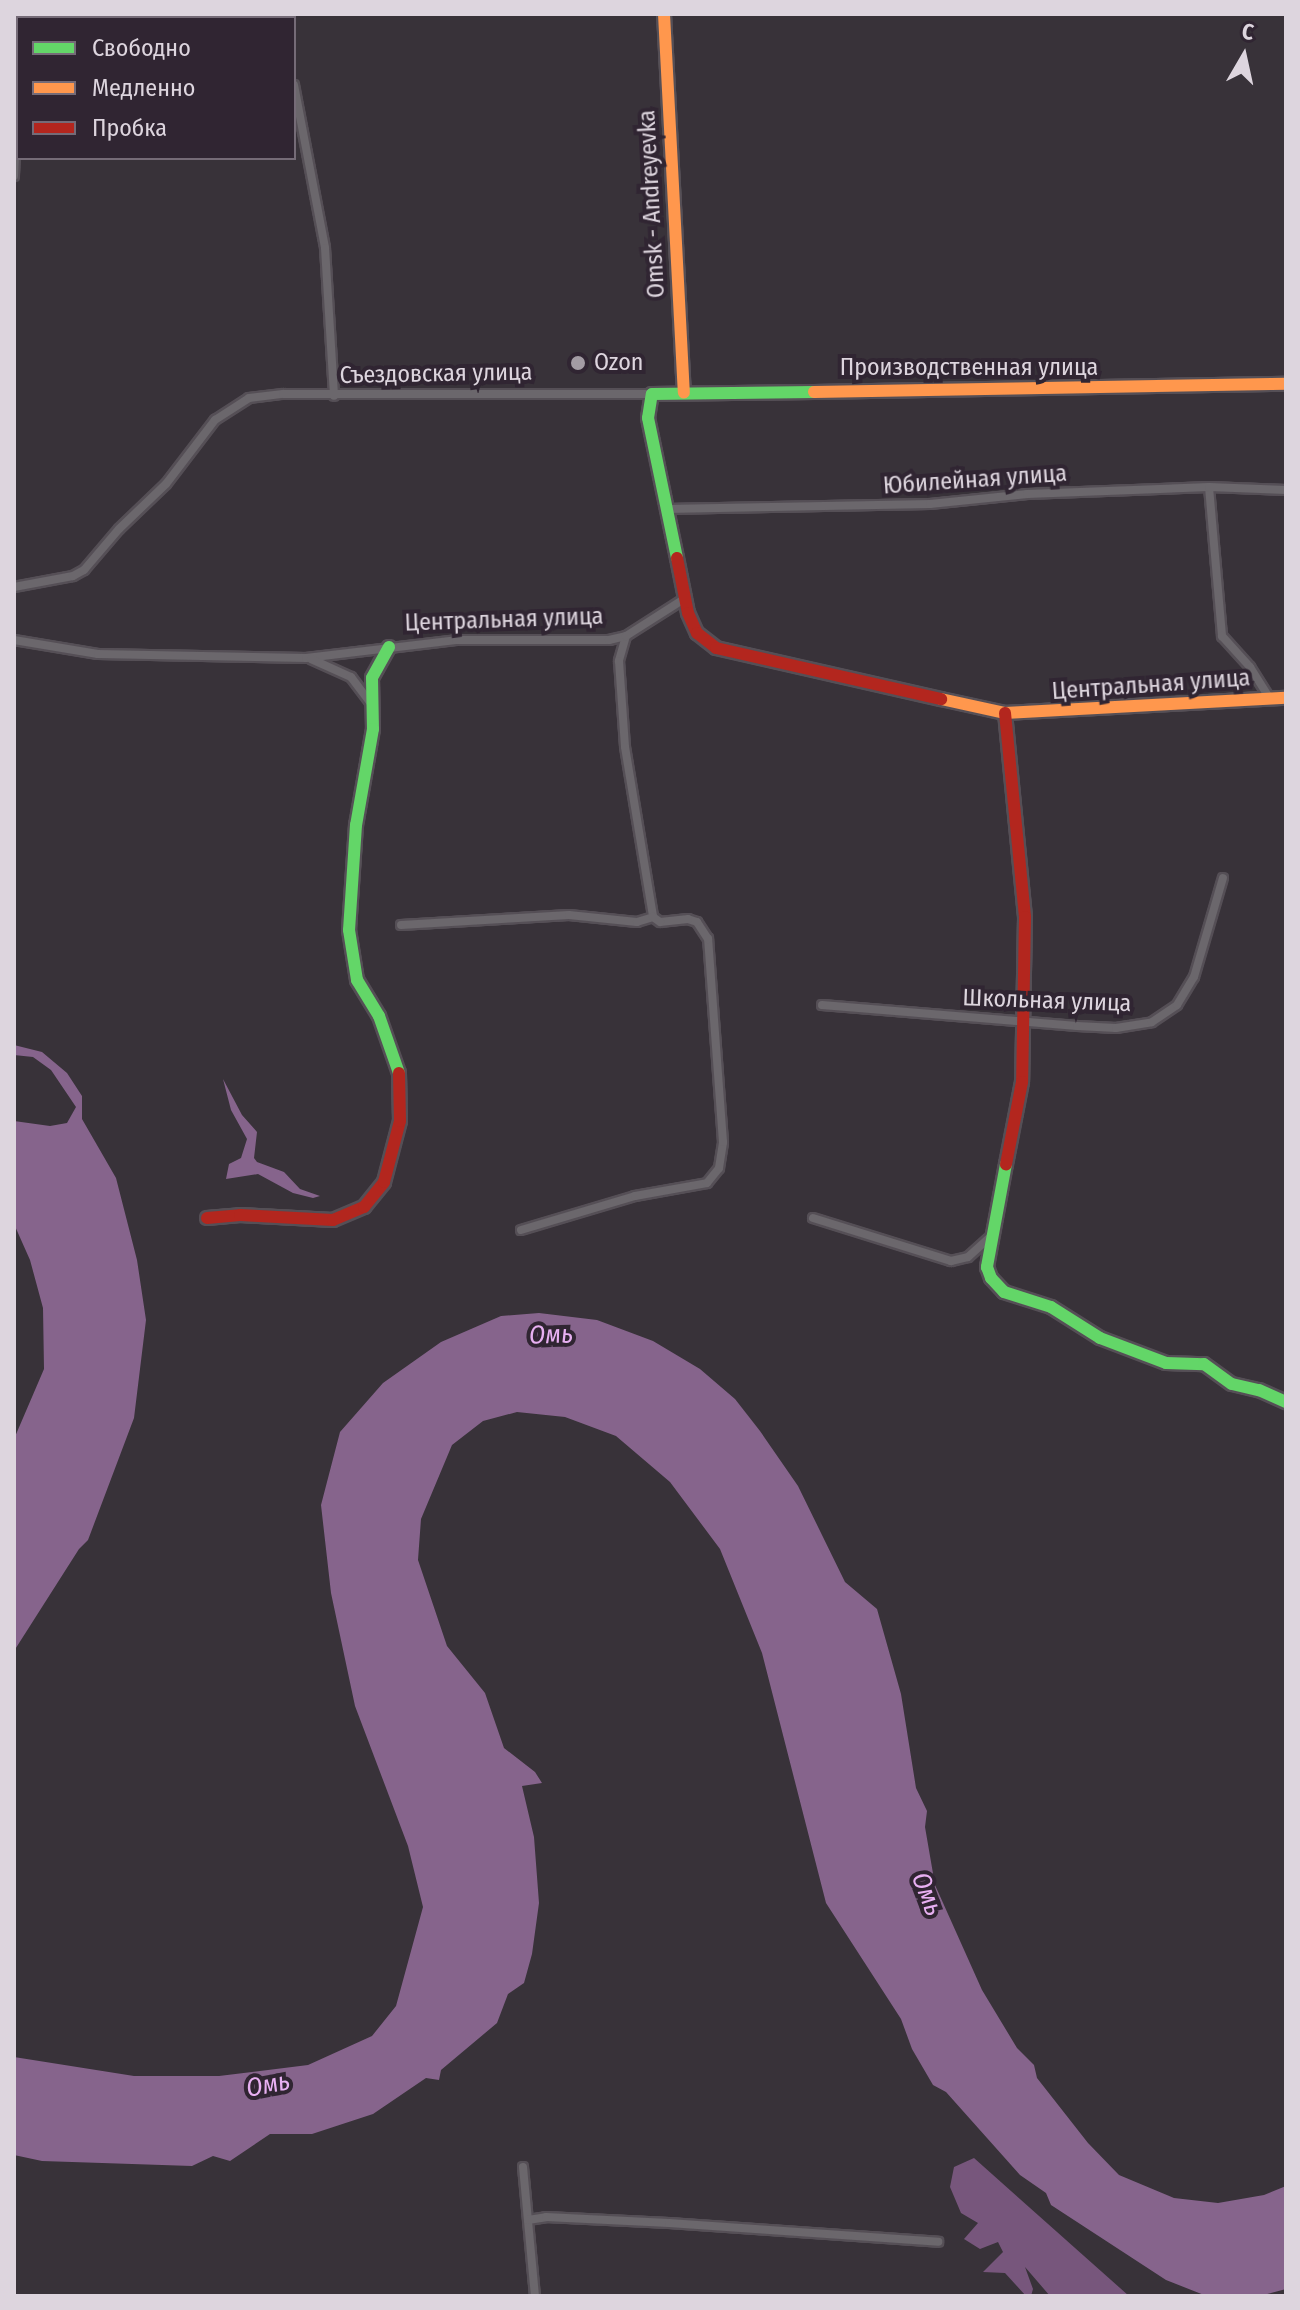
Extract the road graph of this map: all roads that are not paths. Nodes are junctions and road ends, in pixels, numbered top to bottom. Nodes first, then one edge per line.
1 (664, 14) edge
2 (296, 96) edge
3 (16, 124) edge
4 (14, 176) edge
5 (1286, 384) edge
6 (684, 392) junction
7 (652, 394) junction
8 (334, 396) junction
9 (1209, 487) junction
10 (1286, 490) edge
11 (666, 509) junction
12 (14, 587) edge
13 (684, 599) junction
14 (626, 636) junction
15 (14, 640) edge
16 (389, 647) junction
17 (306, 658) junction
18 (1286, 698) edge
19 (1270, 699) junction
20 (374, 710) junction
21 (1005, 713) junction
22 (1223, 878) dead end
23 (653, 917) junction
24 (401, 925) dead end
25 (822, 1005) dead end
26 (1024, 1021) junction
27 (207, 1218) dead end
28 (813, 1218) dead end
29 (521, 1230) dead end
30 (995, 1232) junction
31 (1286, 1402) edge
32 (523, 2167) dead end
33 (528, 2220) junction
34 (938, 2242) dead end
35 (535, 2296) edge

1 - 6 street, Omsk - Andreyevka
2 - 8 street
3 - 4 street
5 - 6 street, Производственная улица
6 - 7 street, Производственная улица
7 - 8 street, Съездовская улица
7 - 11 street
8 - 12 street, Съездовская улица
9 - 10 street, Юбилейная улица
9 - 11 street, Юбилейная улица
9 - 19 street
11 - 13 street
13 - 14 street, Центральная улица
13 - 21 street, Центральная улица
14 - 16 street, Центральная улица
14 - 23 street
15 - 17 street, Центральная улица
16 - 17 street, Центральная улица
16 - 20 street
17 - 20 street
18 - 19 street, Центральная улица
19 - 21 street, Центральная улица
20 - 27 street
21 - 26 street
22 - 26 street, Школьная улица
23 - 24 street
23 - 29 street
25 - 26 street, Школьная улица
26 - 30 street
28 - 30 street
30 - 31 street
32 - 33 street
33 - 34 street
33 - 35 street

